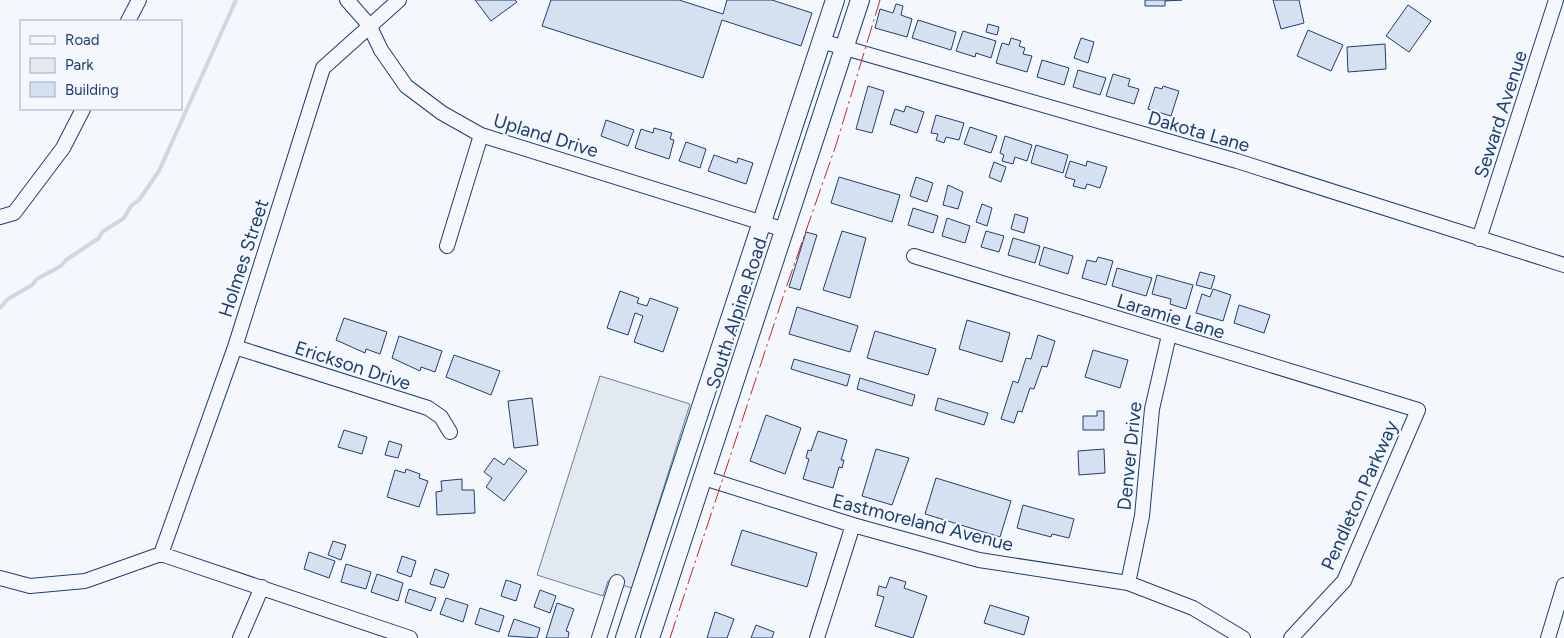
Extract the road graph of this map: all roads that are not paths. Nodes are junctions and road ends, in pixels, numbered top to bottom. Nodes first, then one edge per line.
1 (139, 0) edge
2 (347, 0) edge
3 (399, 0) edge
4 (835, 0) edge
5 (860, 0) edge
6 (1556, 0) edge
7 (129, 20) edge
8 (369, 25) junction
9 (821, 41) junction
10 (844, 48) junction
11 (82, 110) edge
12 (481, 135) junction
13 (0, 217) edge
14 (762, 222) junction
15 (785, 230) junction
16 (1480, 239) junction
17 (447, 246) dead end
18 (914, 256) dead end
19 (1564, 265) edge
20 (1168, 335) junction
21 (235, 347) junction
22 (1418, 410) joint
23 (450, 432) dead end
24 (704, 478) junction
25 (853, 525) junction
26 (161, 554) junction
27 (0, 578) edge
28 (617, 582) dead end
29 (1128, 583) junction
30 (1564, 585) edge
31 (262, 588) junction
32 (240, 638) edge
33 (410, 638) edge
34 (599, 638) edge
35 (625, 638) edge
36 (650, 638) edge
37 (817, 638) edge
38 (1243, 638) edge
39 (1291, 638) edge
40 (1548, 638) edge

1 - 7 street
2 - 8 street, Upland Drive
3 - 8 street, Holmes Street
4 - 9 main road, South Alpine Road
5 - 10 main road, South Alpine Road
6 - 16 street, Seward Avenue
8 - 12 street, Upland Drive
8 - 21 street, Holmes Street
9 - 10 street, Dakota Lane
9 - 14 main road, South Alpine Road
10 - 15 main road, South Alpine Road
10 - 16 street, Dakota Lane
11 - 13 street
12 - 14 street, Upland Drive
12 - 17 street
14 - 15 street, Upland Drive
14 - 35 main road, South Alpine Road
15 - 24 main road, South Alpine Road
16 - 19 street, Dakota Lane
18 - 20 street, Laramie Lane
20 - 22 street, Laramie Lane
20 - 29 street, Denver Drive
21 - 23 street, Erickson Drive
21 - 26 street, Holmes Street
22 - 39 street, Pendleton Parkway
24 - 25 street, Eastmoreland Avenue
24 - 36 main road, South Alpine Road
25 - 29 street, Eastmoreland Avenue
25 - 37 street
26 - 27 street
26 - 31 street
28 - 34 street
29 - 38 street, Eastmoreland Avenue
30 - 40 street
31 - 32 street
31 - 33 street

